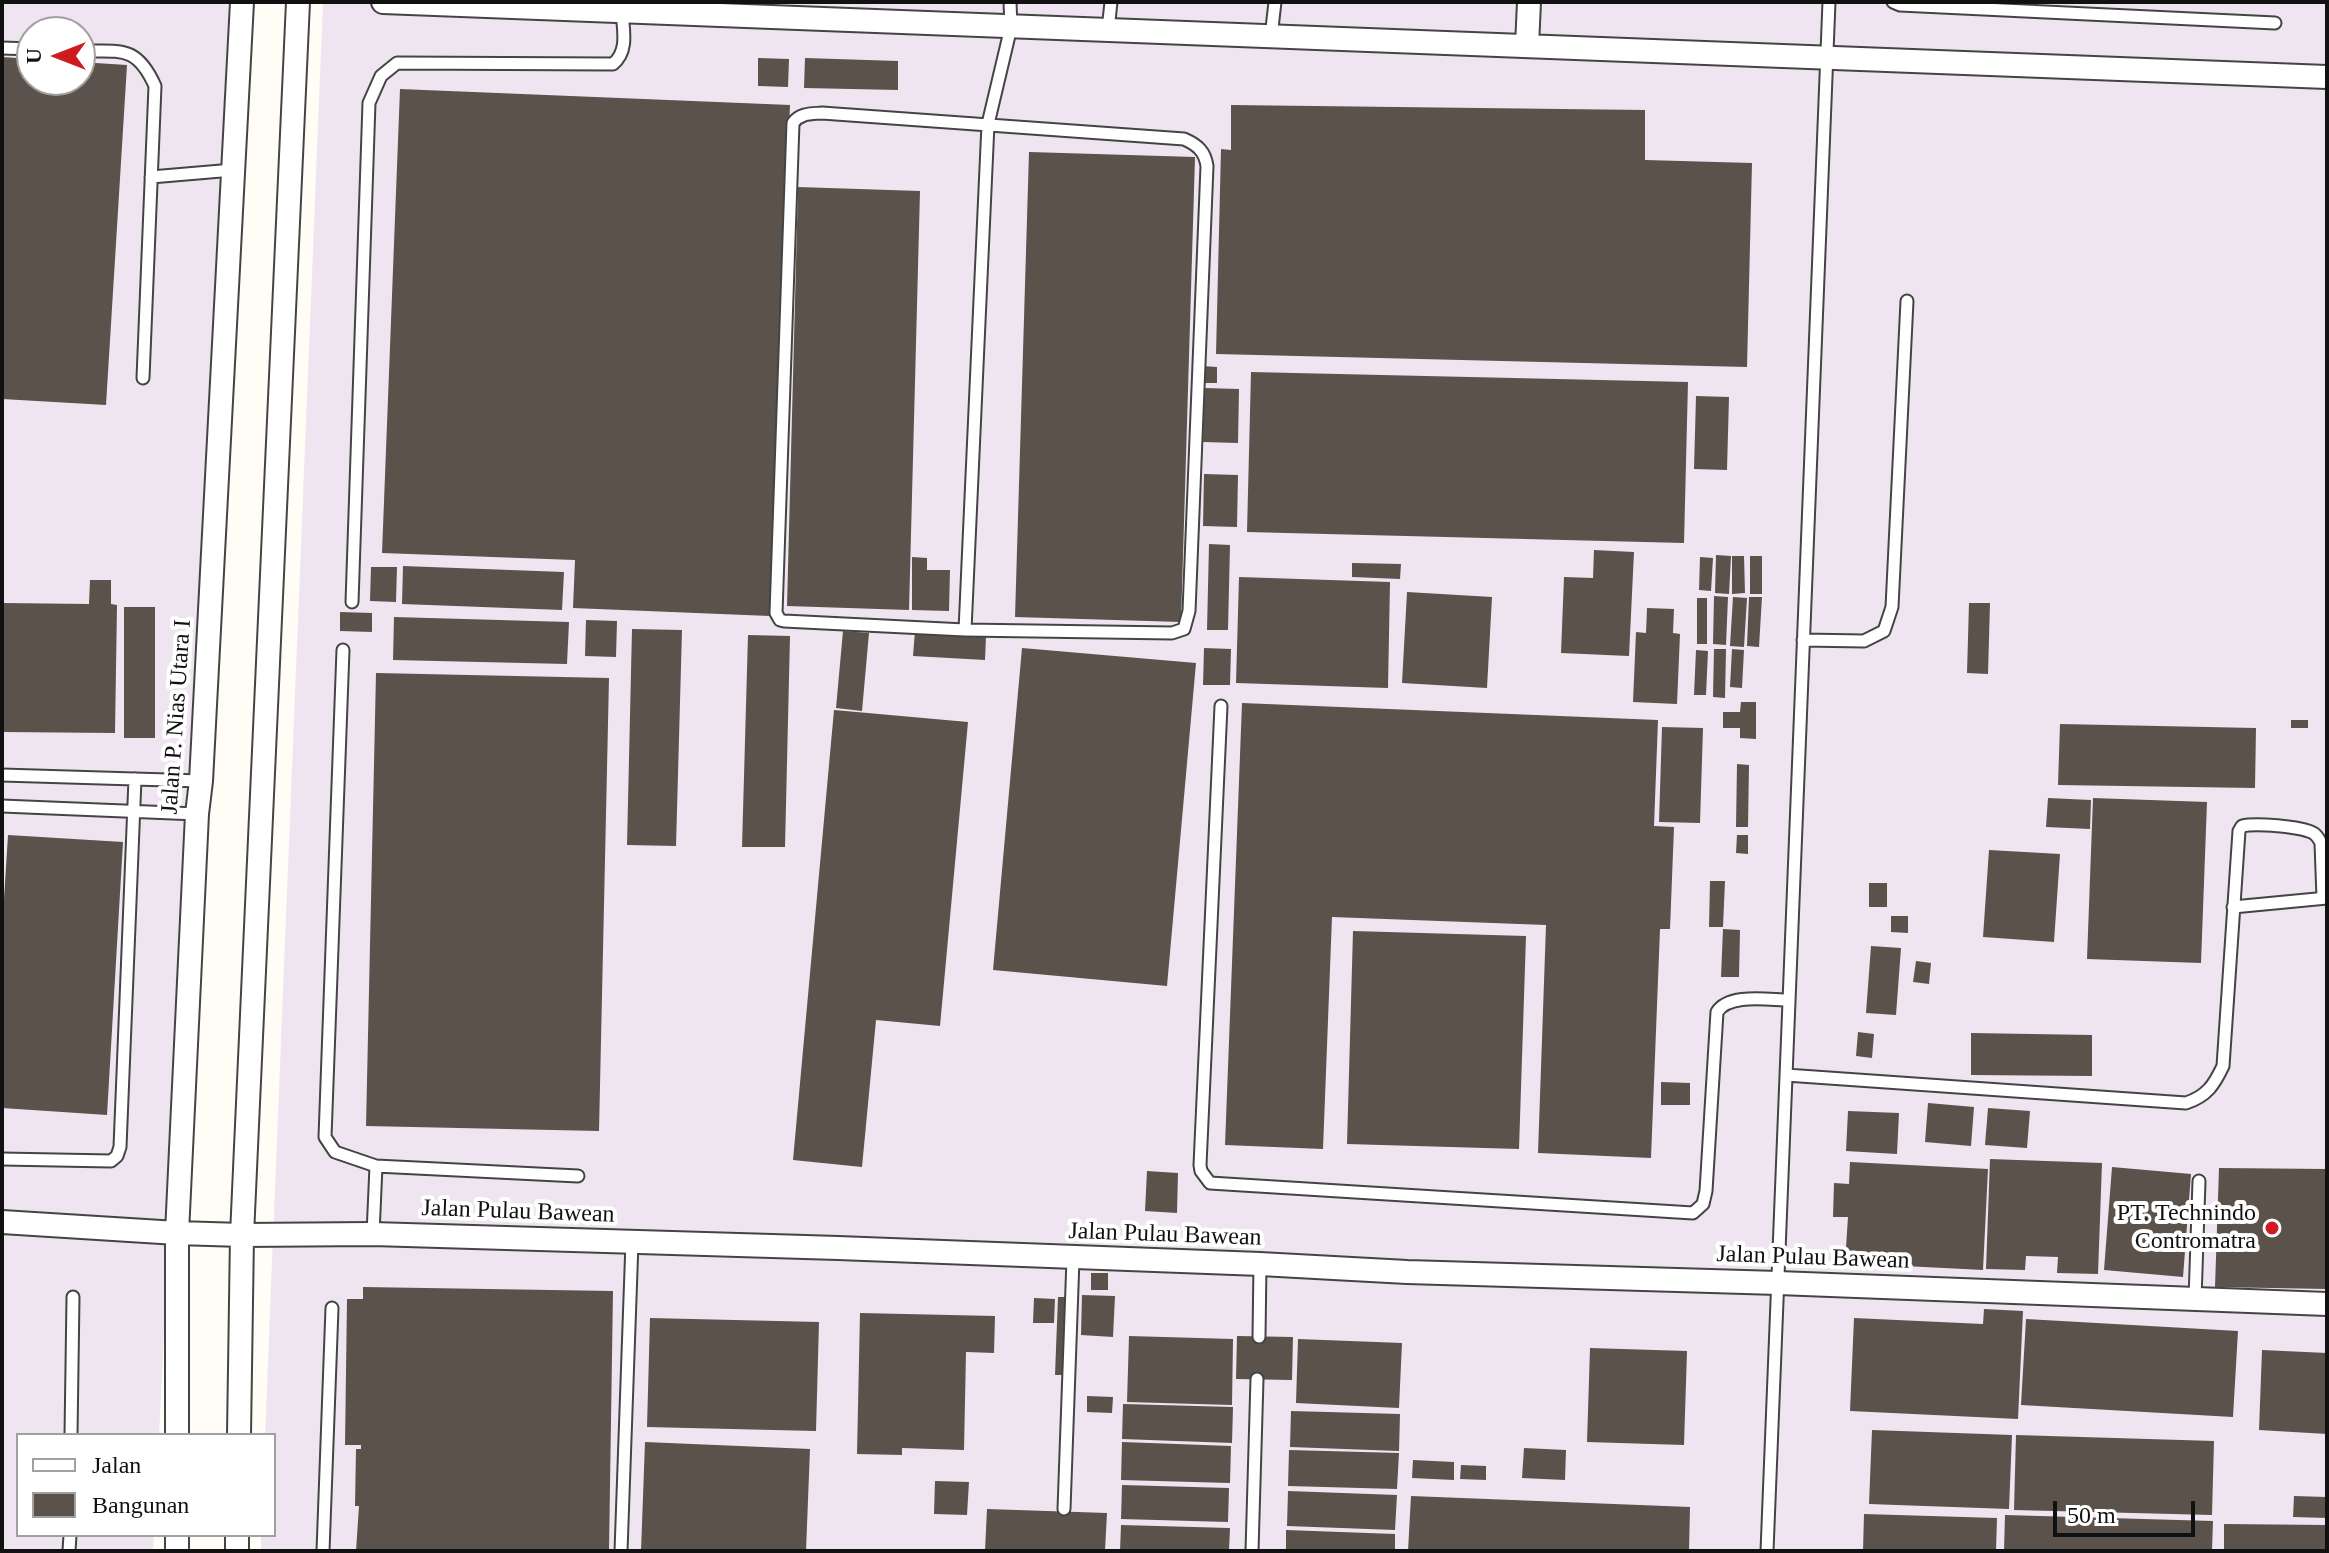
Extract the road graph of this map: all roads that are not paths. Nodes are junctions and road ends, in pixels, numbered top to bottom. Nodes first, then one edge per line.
1 (242, 2) edge
2 (298, 2) edge
3 (383, 2) edge
4 (1010, 2) edge
5 (1111, 2) edge
6 (1275, 2) edge
7 (1529, 2) edge
8 (1829, 2) edge
9 (1893, 2) edge
10 (408, 3) edge
11 (622, 6) edge
12 (2275, 23) dead end
13 (1011, 27) junction
14 (1108, 30) junction
15 (1271, 38) junction
16 (1527, 46) junction
17 (96, 51) edge
18 (1826, 56) junction
19 (2327, 77) edge
20 (988, 124) junction
21 (233, 170) junction
22 (151, 177) junction
23 (1907, 301) dead end
24 (143, 378) dead end
25 (352, 602) dead end
26 (965, 630) junction
27 (1803, 640) junction
28 (343, 650) dead end
29 (1221, 706) dead end
30 (2, 775) edge
31 (135, 779) junction
32 (201, 781) junction
33 (2, 806) edge
34 (135, 811) junction
35 (197, 814) junction
36 (2325, 898) edge
37 (2233, 907) junction
38 (1789, 1000) junction
39 (1786, 1075) junction
40 (2, 1159) edge
41 (376, 1166) junction
42 (578, 1176) dead end
43 (2199, 1181) dead end
44 (2, 1222) edge
45 (177, 1233) junction
46 (373, 1234) junction
47 (242, 1235) junction
48 (632, 1242) junction
49 (1073, 1259) junction
50 (1260, 1264) junction
51 (1778, 1283) junction
52 (73, 1297) dead end
53 (2195, 1299) junction
54 (2327, 1304) edge
55 (332, 1308) dead end
56 (1259, 1337) dead end
57 (1257, 1379) dead end
58 (71, 1433) edge
59 (177, 1433) edge
60 (239, 1433) edge
61 (1064, 1509) dead end
62 (323, 1551) edge
63 (621, 1551) edge
64 (1252, 1551) edge
65 (1767, 1551) edge

1 - 21 street, Jalan P. Nias Utara I
2 - 47 street
3 - 10 street
4 - 13 lane
5 - 14 lane
6 - 15 lane
7 - 16 street
8 - 18 lane
9 - 12 lane
10 - 11 street
11 - 13 street
11 - 25 lane
13 - 14 street
13 - 20 lane
14 - 15 street
15 - 16 street
16 - 18 street
17 - 22 lane
18 - 19 street
18 - 27 lane
20 - 26 lane
20 - 26 lane
20 - 26 lane
21 - 22 lane
21 - 32 street, Jalan P. Nias Utara I
22 - 24 lane
23 - 27 lane
27 - 38 lane
28 - 41 lane
29 - 38 lane
30 - 31 lane
31 - 32 lane
31 - 34 lane
32 - 35 street, Jalan P. Nias Utara I
33 - 34 lane
34 - 35 lane
34 - 40 lane
35 - 45 street, Jalan P. Nias Utara I
36 - 37 lane
36 - 37 lane
37 - 39 lane
38 - 39 lane
39 - 51 lane
41 - 42 lane
41 - 46 lane
43 - 53 lane
44 - 45 street, Jalan Pulau Bawean
45 - 47 street, Jalan Pulau Bawean
45 - 59 street, Jalan P. Nias Utara I
46 - 47 street, Jalan Pulau Bawean
46 - 48 street, Jalan Pulau Bawean
47 - 60 street
48 - 49 street, Jalan Pulau Bawean
48 - 63 lane
49 - 50 street, Jalan Pulau Bawean
49 - 61 lane
50 - 51 street, Jalan Pulau Bawean
50 - 56 lane
51 - 53 street, Jalan Pulau Bawean
51 - 65 lane
52 - 58 lane
53 - 54 street, Jalan Pulau Bawean
55 - 62 lane
57 - 64 lane

